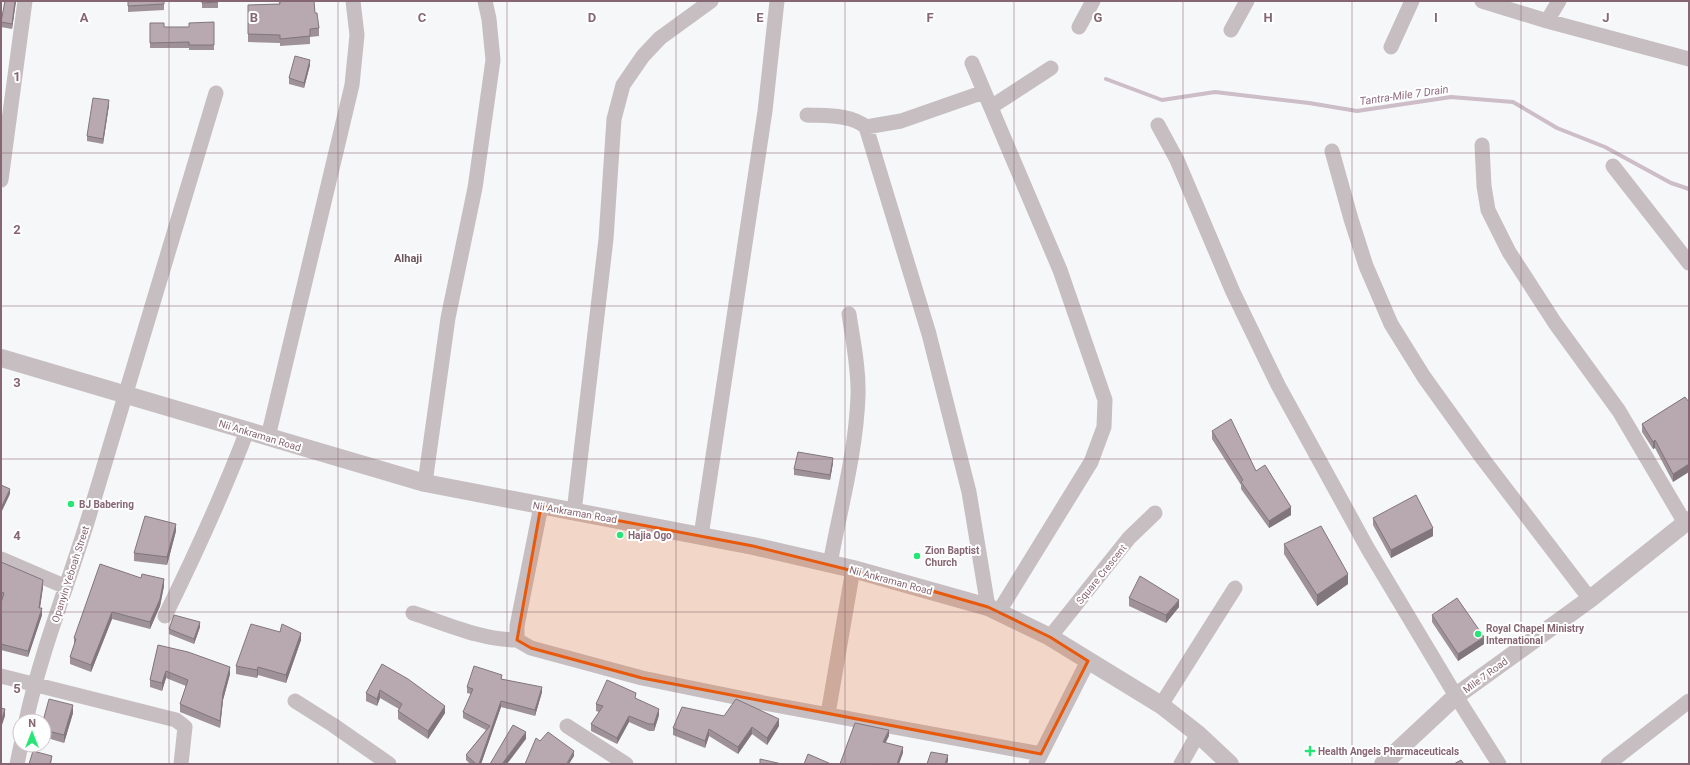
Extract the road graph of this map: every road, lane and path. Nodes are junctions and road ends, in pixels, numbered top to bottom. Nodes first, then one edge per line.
1 (25, 1) edge
2 (353, 1) edge
3 (485, 1) edge
4 (712, 1) edge
5 (777, 1) edge
6 (1093, 1) edge
7 (1246, 1) edge
8 (1412, 1) edge
9 (1482, 1) edge
10 (1559, 1) edge
11 (1547, 21) junction
12 (1080, 27) dead end
13 (1231, 30) dead end
14 (1391, 47) dead end
15 (1689, 59) edge
16 (972, 63) dead end
17 (1051, 68) dead end
18 (984, 92) junction
19 (216, 93) dead end
20 (991, 107) junction
21 (807, 115) dead end
22 (866, 126) junction
23 (1158, 126) dead end
24 (1482, 144) dead end
25 (1332, 151) dead end
26 (1613, 166) dead end
27 (1, 180) edge
28 (1689, 263) edge
29 (849, 314) dead end
30 (1, 358) edge
31 (124, 393) junction
32 (247, 431) junction
33 (268, 437) junction
34 (425, 483) junction
35 (541, 506) junction
36 (574, 512) junction
37 (1155, 513) dead end
38 (1687, 522) edge
39 (701, 536) junction
40 (1, 559) edge
41 (830, 564) junction
42 (853, 569) junction
43 (66, 587) junction
44 (1235, 588) dead end
45 (1590, 599) junction
46 (993, 610) junction
47 (413, 613) dead end
48 (165, 616) dead end
49 (1050, 637) junction
50 (517, 640) junction
51 (1088, 661) junction
52 (1, 676) edge
53 (34, 684) junction
54 (1456, 696) junction
55 (295, 701) dead end
56 (1689, 701) edge
57 (1161, 705) junction
58 (28, 713) edge
59 (828, 714) junction
60 (567, 726) dead end
61 (1198, 734) junction
62 (19, 753) edge
63 (1038, 759) edge
64 (17, 764) edge
65 (181, 764) edge
66 (389, 764) edge
67 (626, 764) edge
68 (1181, 764) edge
69 (1230, 764) edge
70 (1383, 764) edge
71 (1499, 764) edge
72 (1608, 764) edge

1 - 27 street
2 - 33 street
3 - 34 street
4 - 36 street
5 - 39 street
6 - 12 street
7 - 13 street
8 - 14 street
9 - 11 street
10 - 11 street
11 - 15 street
16 - 18 street
17 - 20 street
18 - 20 street
18 - 22 street
19 - 31 street, Opanyin Yeboah Street
20 - 46 street
21 - 22 street
22 - 46 street
23 - 54 street
24 - 38 street
25 - 45 street
26 - 28 street
29 - 41 street
30 - 31 street, Nii Ankraman Road
31 - 32 street, Nii Ankraman Road
31 - 43 street, Opanyin Yeboah Street
32 - 33 street, Nii Ankraman Road
32 - 48 street
33 - 34 street, Nii Ankraman Road
34 - 35 street, Nii Ankraman Road
35 - 36 street, Nii Ankraman Road
35 - 50 street
36 - 39 street, Nii Ankraman Road
37 - 49 street, Square Crescent
38 - 45 street, Mile 7 Road
39 - 41 street, Nii Ankraman Road
40 - 43 street
41 - 42 street, Nii Ankraman Road
42 - 46 street, Nii Ankraman Road
42 - 59 street
43 - 53 street, Opanyin Yeboah Street
44 - 57 street
45 - 54 street, Mile 7 Road
46 - 49 street, Nii Ankraman Road
47 - 50 street
49 - 51 street, Nii Ankraman Road
50 - 59 street
51 - 57 street, Nii Ankraman Road
51 - 63 street
52 - 53 street
53 - 58 street, Opanyin Yeboah Street
53 - 65 street
54 - 70 street, Mile 7 Road
54 - 71 street
55 - 66 street
56 - 72 street
57 - 61 street, Nii Ankraman Road
59 - 63 street
60 - 67 street
61 - 68 street
61 - 69 street, Nii Ankraman Road
62 - 64 street

